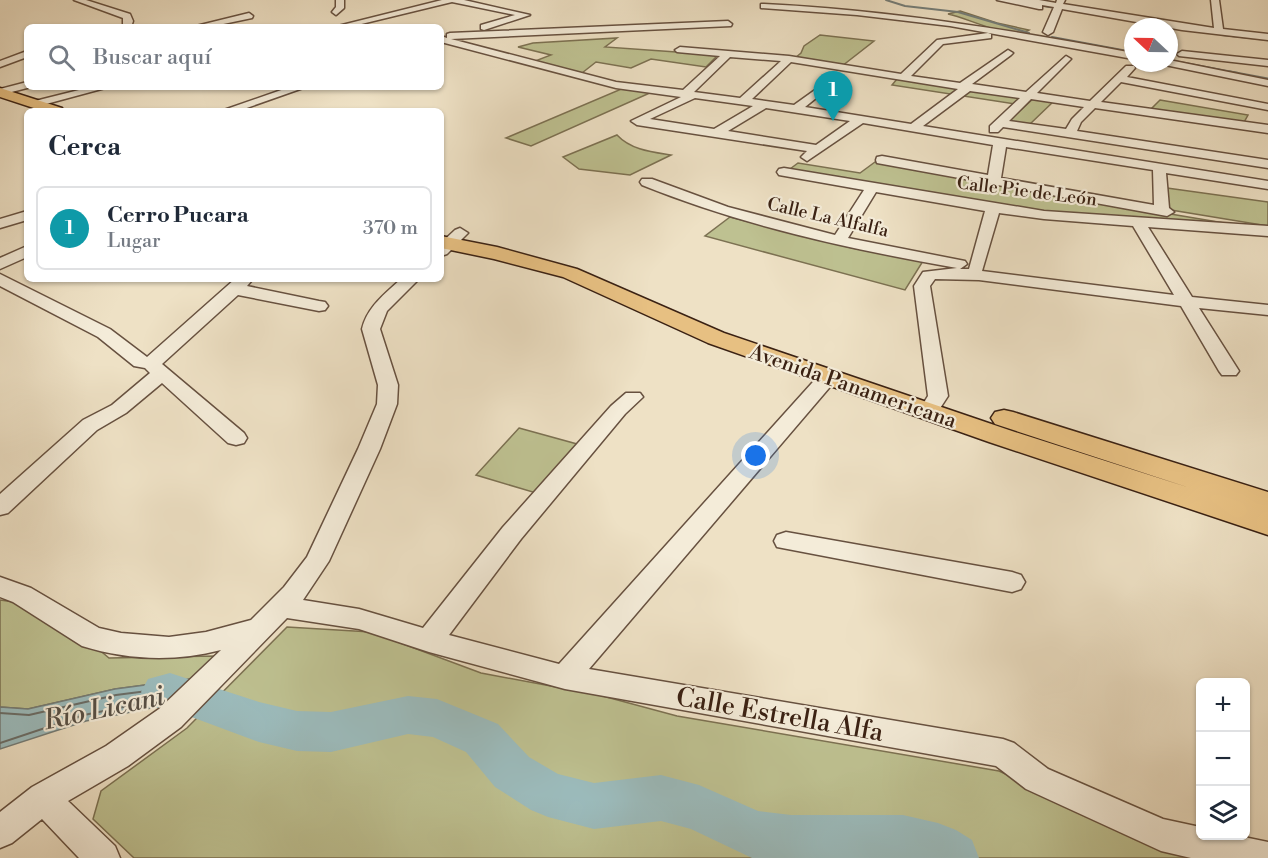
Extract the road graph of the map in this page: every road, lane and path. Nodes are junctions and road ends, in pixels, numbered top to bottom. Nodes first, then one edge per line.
1 (78, 0) edge
2 (340, 0) edge
3 (452, 0) edge
4 (1001, 0) edge
5 (1025, 0) edge
6 (1215, 0) edge
7 (408, 2) dead end
8 (426, 6) junction
9 (764, 6) dead end
10 (1059, 6) edge
11 (336, 12) dead end
12 (249, 16) dead end
13 (1124, 21) edge
14 (128, 24) edge
15 (210, 24) edge
16 (351, 24) edge
17 (728, 24) dead end
18 (1178, 31) edge
19 (1048, 32) junction
20 (1219, 32) junction
21 (459, 34) junction
22 (1032, 36) junction
23 (1268, 37) edge
24 (444, 38) edge
25 (444, 40) edge
26 (1124, 46) edge
27 (1268, 46) edge
28 (680, 50) dead end
29 (729, 53) junction
30 (1008, 53) dead end
31 (24, 55) edge
32 (1178, 56) edge
33 (1178, 57) edge
34 (789, 59) junction
35 (1066, 59) dead end
36 (1124, 60) edge
37 (1268, 63) edge
38 (0, 64) edge
39 (1178, 65) edge
40 (1126, 72) edge
41 (1223, 74) junction
42 (1267, 77) edge
43 (903, 78) junction
44 (1121, 79) junction
45 (1215, 83) dead end
46 (24, 86) edge
47 (966, 86) junction
48 (822, 88) dead end
49 (93, 90) edge
50 (292, 90) edge
51 (0, 92) edge
52 (689, 95) junction
53 (1030, 96) junction
54 (0, 102) edge
55 (742, 102) junction
56 (764, 104) junction
57 (1094, 105) junction
58 (32, 107) edge
59 (1268, 107) edge
60 (236, 108) edge
61 (796, 110) junction
62 (861, 120) junction
63 (1000, 123) junction
64 (913, 128) junction
65 (1268, 129) edge
66 (1070, 133) junction
67 (715, 134) junction
68 (983, 139) junction
69 (999, 142) junction
70 (818, 149) junction
71 (805, 158) dead end
72 (882, 160) dead end
73 (1268, 164) edge
74 (1159, 168) junction
75 (784, 171) dead end
76 (994, 180) junction
77 (647, 182) dead end
78 (1268, 185) edge
79 (872, 189) junction
80 (993, 208) junction
81 (1162, 211) junction
82 (24, 216) edge
83 (1138, 222) junction
84 (0, 225) edge
85 (24, 225) edge
86 (1268, 230) edge
87 (446, 240) edge
88 (840, 241) junction
89 (24, 252) edge
90 (0, 264) edge
91 (976, 267) junction
92 (0, 279) edge
93 (1000, 279) junction
94 (408, 282) edge
95 (239, 284) edge
96 (1188, 303) junction
97 (319, 306) dead end
98 (1268, 310) edge
99 (157, 369) junction
100 (1229, 370) dead end
101 (828, 377) junction
102 (633, 397) dead end
103 (933, 404) junction
104 (1003, 428) junction
105 (236, 438) dead end
106 (1268, 503) edge
107 (0, 507) edge
108 (1268, 524) edge
109 (786, 541) dead end
110 (1012, 582) dead end
111 (0, 587) edge
112 (280, 607) junction
113 (260, 629) junction
114 (429, 641) junction
115 (565, 677) junction
116 (43, 798) junction
117 (0, 832) edge
118 (103, 858) edge
119 (1265, 858) edge

1 - 14 street
2 - 11 street
3 - 8 street
3 - 21 street
4 - 10 street
5 - 10 street
6 - 20 street
7 - 8 street
8 - 16 street
9 - 22 street
10 - 13 street
10 - 19 street
10 - 20 street
12 - 15 street
17 - 21 street
18 - 27 street
19 - 22 street
19 - 26 street
20 - 23 street
21 - 24 street
22 - 36 street
22 - 43 street
25 - 52 street
28 - 29 street
29 - 34 street
29 - 52 street
30 - 47 street
31 - 38 street
32 - 37 street
33 - 42 street
34 - 43 street
34 - 55 street
35 - 53 street
39 - 41 street
40 - 44 street
41 - 42 street
41 - 45 street
43 - 47 street
44 - 57 street
44 - 59 street
46 - 51 street
47 - 53 street
47 - 64 street
48 - 61 street
49 - 58 street
50 - 60 street
51 - 58 main road
52 - 55 street
52 - 67 street
53 - 57 street
53 - 63 street
54 - 58 main road
55 - 56 street
56 - 61 street
56 - 67 street
57 - 65 street
57 - 66 street
61 - 62 street
62 - 64 street
62 - 70 street
63 - 66 street
63 - 68 street
64 - 68 street
66 - 73 street
67 - 70 street
68 - 69 street
69 - 74 street
69 - 76 street
70 - 71 street
72 - 76 street
74 - 78 street
74 - 81 street
75 - 79 street, Calle Pie de León
76 - 81 street
77 - 88 street, Calle La Alfalfa
79 - 80 street, Calle Pie de León
79 - 88 street
80 - 83 street, Calle Pie de León
80 - 91 street
81 - 86 street
82 - 84 street
83 - 86 street, Calle Pie de León
83 - 96 street
84 - 85 street
87 - 101 main road, Avenida Panamericana
87 - 103 main road, Avenida Panamericana
88 - 91 street, Calle La Alfalfa
89 - 90 street
91 - 93 street, Calle La Alfalfa
92 - 99 street
93 - 96 street, Calle La Alfalfa
93 - 103 street, Calle La Alfalfa
94 - 112 street
95 - 97 street
95 - 99 street
96 - 98 street, Calle La Alfalfa
96 - 100 street
99 - 105 street
99 - 107 street
101 - 103 main road, Avenida Panamericana
101 - 115 street
102 - 114 street
103 - 104 main road, Avenida Panamericana
104 - 106 main road, Avenida Panamericana
104 - 108 main road, Avenida Panamericana
109 - 110 street
111 - 113 street
112 - 113 street
112 - 114 street, Calle Estrella Alfa
113 - 116 street
114 - 115 street, Calle Estrella Alfa
115 - 119 street, Calle Estrella Alfa
116 - 117 street
116 - 118 street

